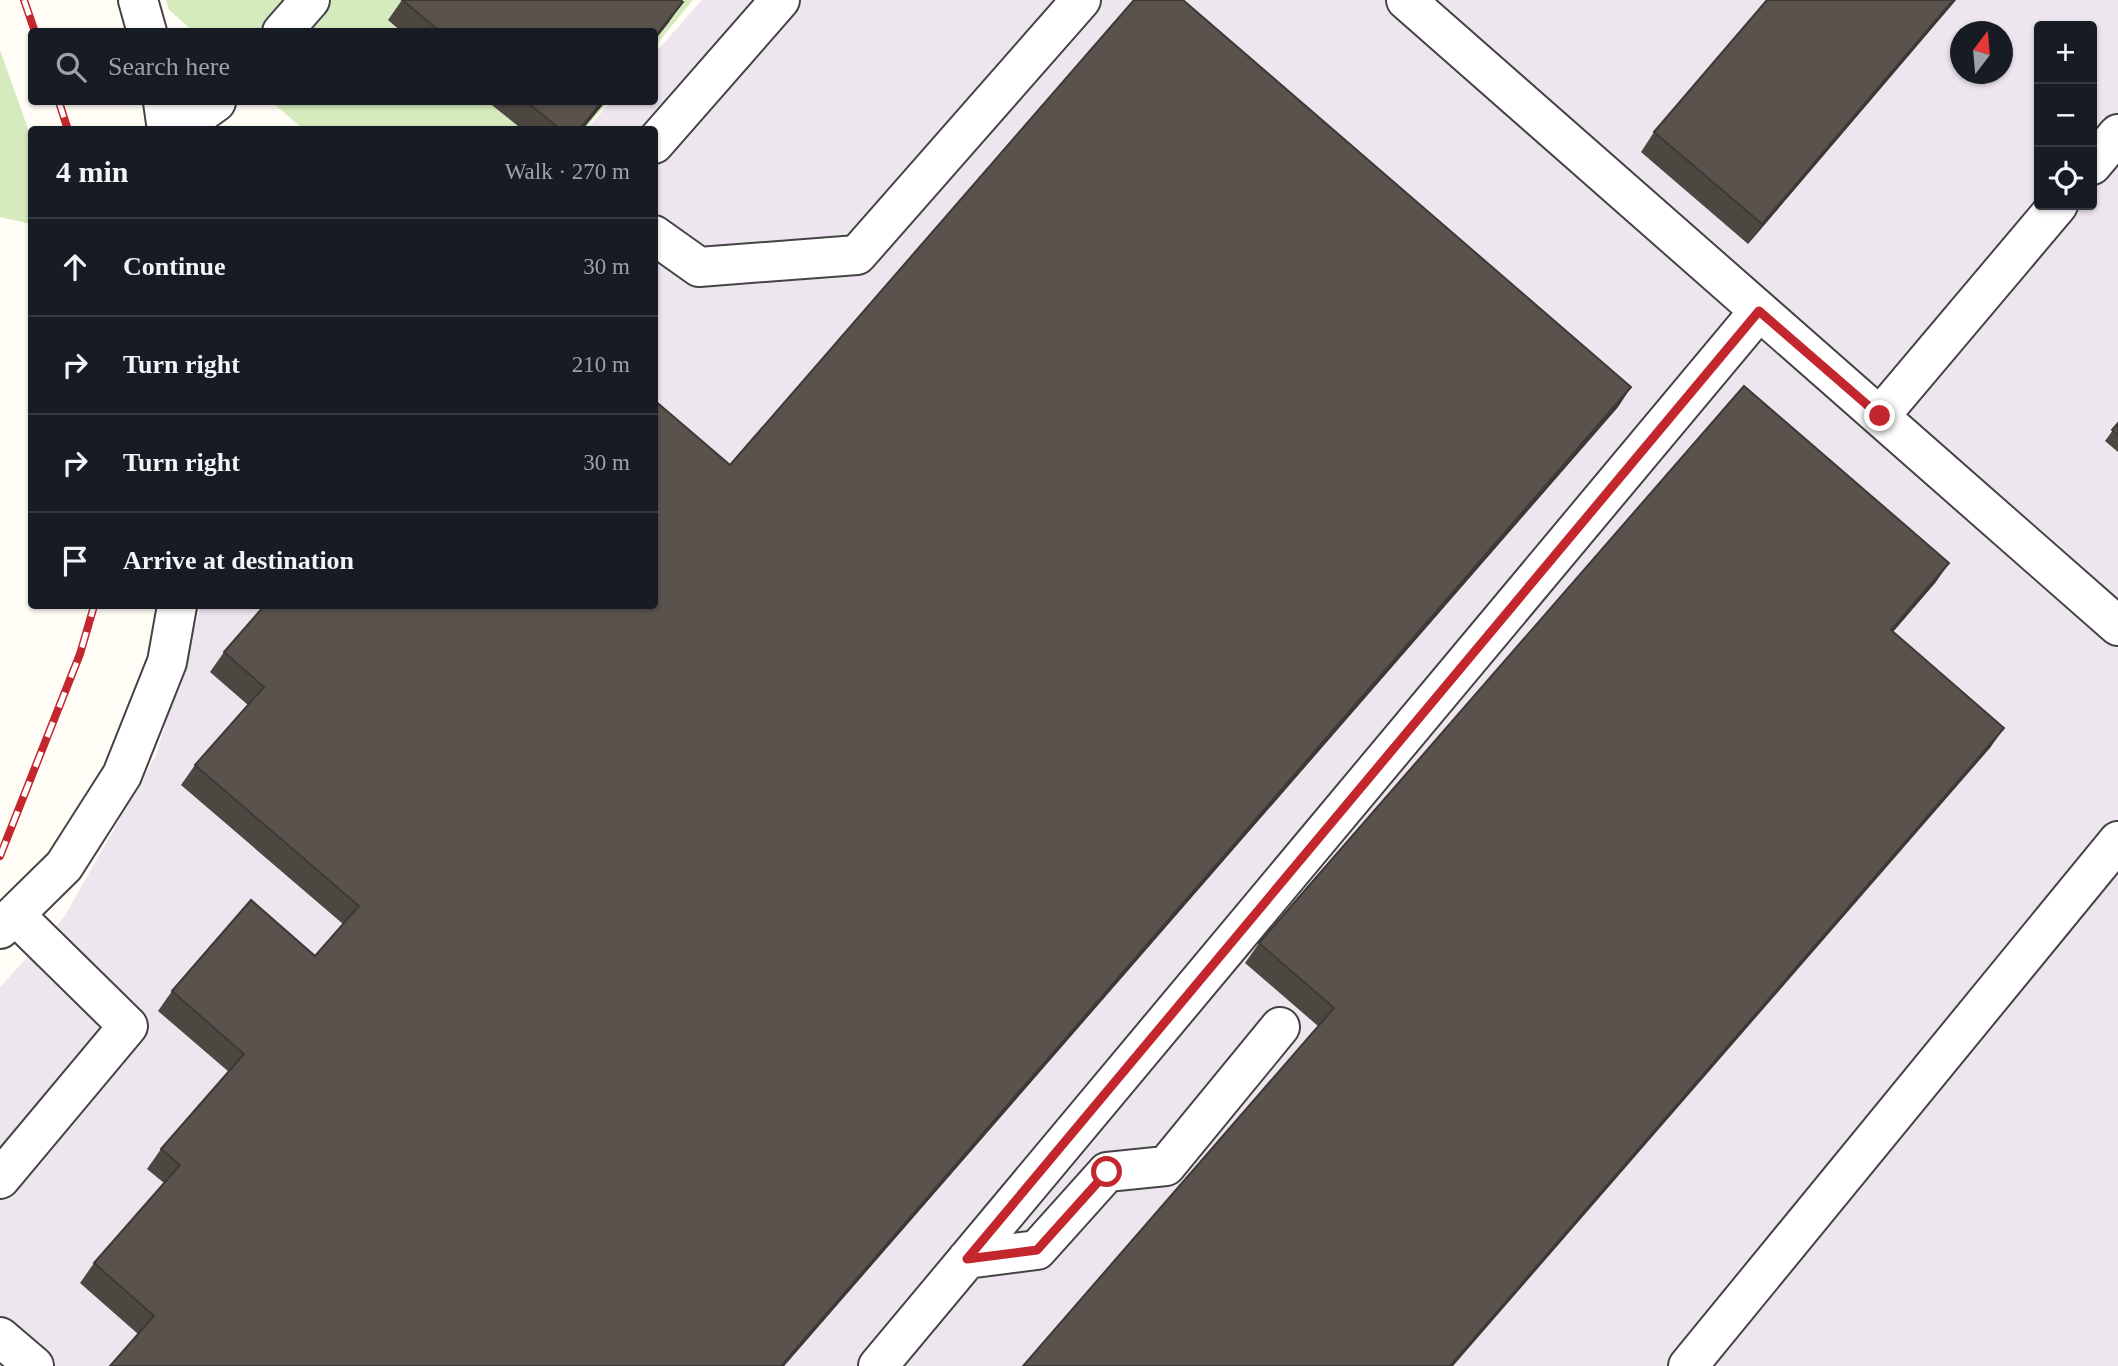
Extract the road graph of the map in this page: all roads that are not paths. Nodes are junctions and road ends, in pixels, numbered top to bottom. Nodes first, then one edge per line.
1 (138, 0) edge
2 (310, 0) edge
3 (780, 0) edge
4 (1081, 0) edge
5 (1406, 0) edge
6 (146, 28) edge
7 (286, 28) edge
8 (163, 105) edge
9 (212, 105) edge
10 (166, 126) edge
11 (183, 126) edge
12 (2118, 134) edge
13 (658, 139) edge
14 (2097, 159) edge
15 (2054, 210) edge
16 (658, 238) edge
17 (1759, 311) junction
18 (1880, 416) junction
19 (182, 610) edge
20 (2118, 626) edge
21 (2118, 841) edge
22 (7, 922) edge
23 (1280, 1027) dead end
24 (0, 1179) edge
25 (967, 1259) junction
26 (0, 1337) edge
27 (34, 1366) edge
28 (878, 1366) edge
29 (1688, 1366) edge

1 - 6 street
2 - 7 street
3 - 13 street
4 - 16 street
5 - 17 street
8 - 10 street
9 - 11 street
12 - 14 street
15 - 18 street
17 - 18 street
17 - 25 street
18 - 20 street
19 - 22 street
21 - 29 street
22 - 24 street
23 - 25 street
25 - 28 street
26 - 27 street

